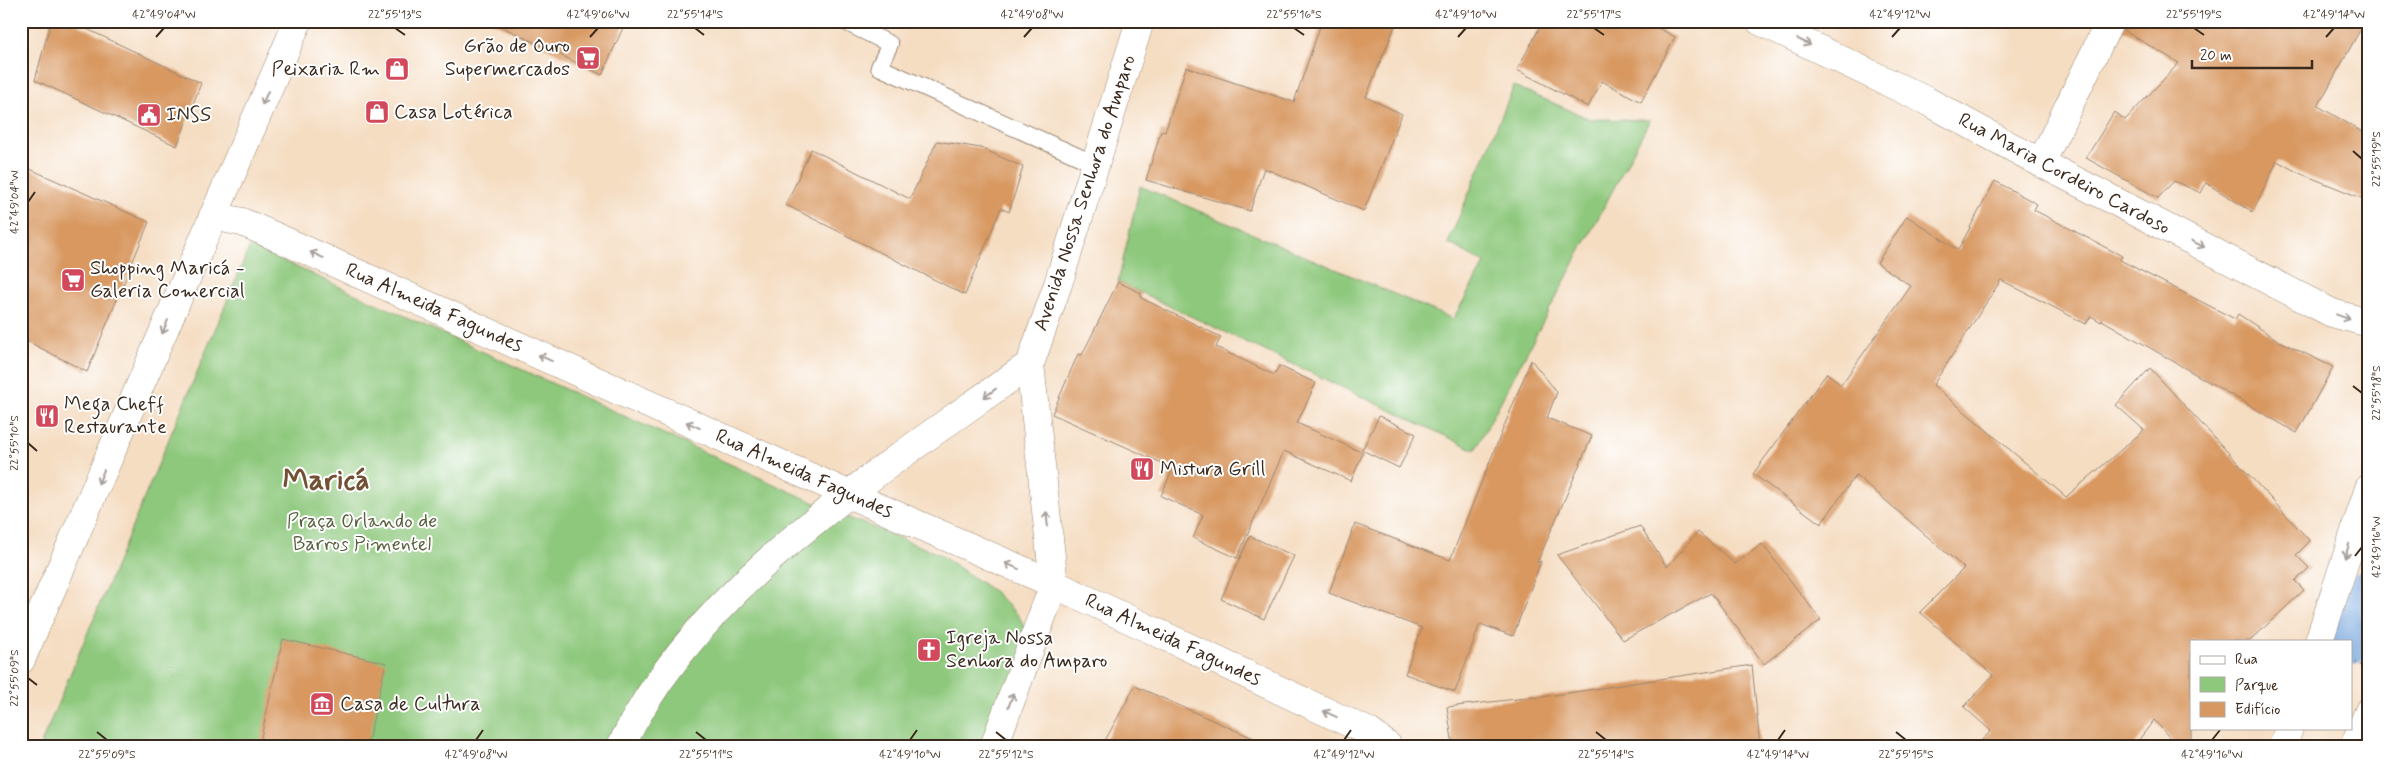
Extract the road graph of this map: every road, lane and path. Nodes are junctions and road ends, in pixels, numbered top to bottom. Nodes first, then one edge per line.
1 (298, 21) edge
2 (843, 21) edge
3 (1140, 21) edge
4 (1760, 21) edge
5 (2110, 21) edge
6 (2042, 163) junction
7 (1095, 164) junction
8 (213, 216) junction
9 (2369, 323) edge
10 (1030, 364) junction
11 (2369, 488) edge
12 (848, 494) junction
13 (1054, 584) junction
14 (2319, 640) edge
15 (21, 660) edge
16 (2352, 661) edge
17 (2364, 666) dead end
18 (2369, 711) edge
19 (2288, 730) edge
20 (621, 746) edge
21 (994, 746) edge
22 (1388, 746) edge
23 (2283, 746) edge
24 (2354, 746) edge

1 -> 8 main road
2 - 7 lane
3 - 7 main road, Avenida Nossa Senhora do Amparo
4 -> 6 main road, Rua Maria Cordeiro Cardoso
5 - 6 main road
6 -> 9 main road, Rua Maria Cordeiro Cardoso
7 - 10 main road, Avenida Nossa Senhora do Amparo
12 -> 8 main road, Rua Almeida Fagundes
8 -> 15 main road
10 -> 12 main road
13 -> 10 main road, Avenida Nossa Senhora do Amparo
11 -> 14 main road
13 -> 12 main road, Rua Almeida Fagundes
12 - 20 main road
21 -> 13 main road
22 -> 13 main road, Rua Almeida Fagundes
16 - 17 path
18 - 24 main road
19 - 23 main road

